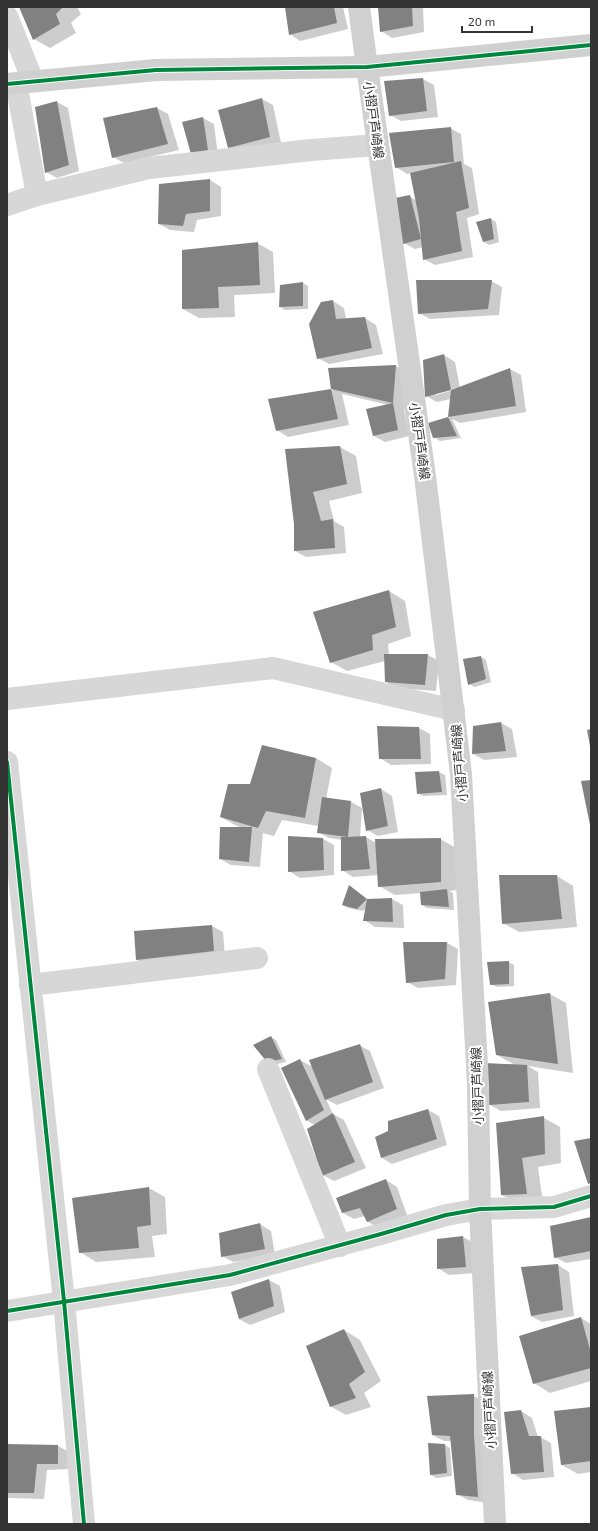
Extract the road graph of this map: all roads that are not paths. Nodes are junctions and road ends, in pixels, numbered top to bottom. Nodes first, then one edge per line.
1 (360, 7) edge
2 (7, 16) edge
3 (591, 45) edge
4 (367, 67) junction
5 (18, 83) edge
6 (378, 146) junction
7 (37, 195) junction
8 (7, 205) edge
9 (7, 699) edge
10 (454, 710) junction
11 (7, 762) edge
12 (257, 958) dead end
13 (30, 985) junction
14 (268, 1069) dead end
15 (591, 1196) edge
16 (480, 1209) junction
17 (340, 1246) junction
18 (64, 1301) junction
19 (7, 1310) edge
20 (84, 1524) edge
21 (496, 1524) edge

1 - 4 main road, 小摺戸芦崎線
2 - 5 street
3 - 4 main road
4 - 5 main road
4 - 6 main road, 小摺戸芦崎線
5 - 7 street
6 - 7 street
6 - 10 main road, 小摺戸芦崎線
7 - 8 street
9 - 10 street
10 - 16 main road, 小摺戸芦崎線
11 - 13 street
12 - 13 street
13 - 18 street
14 - 17 street
15 - 16 street
16 - 17 street
16 - 21 main road, 小摺戸芦崎線
17 - 18 street
18 - 19 street
18 - 20 street

